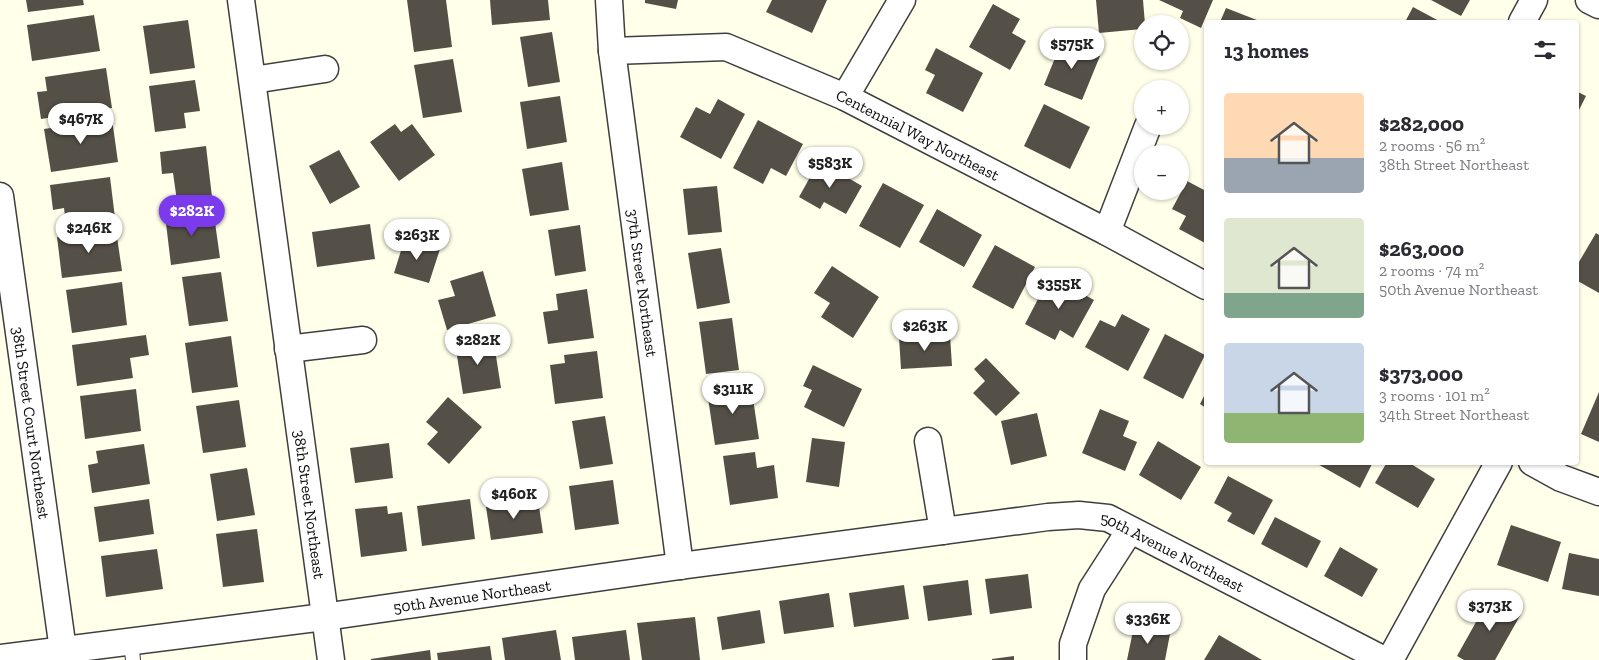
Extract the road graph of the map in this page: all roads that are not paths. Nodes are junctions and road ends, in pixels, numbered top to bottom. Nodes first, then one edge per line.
1 (241, 0) edge
2 (609, 0) edge
3 (902, 0) edge
4 (1534, 0) edge
5 (1589, 0) edge
6 (1599, 5) edge
7 (1523, 20) edge
8 (612, 51) junction
9 (324, 70) dead end
10 (253, 80) junction
11 (845, 97) junction
12 (1145, 135) edge
13 (0, 196) edge
14 (1107, 232) junction
15 (1204, 285) edge
16 (363, 340) dead end
17 (288, 349) junction
18 (928, 441) dead end
19 (1497, 465) edge
20 (1537, 465) edge
21 (1599, 492) edge
22 (1130, 530) junction
23 (943, 531) junction
24 (680, 566) junction
25 (324, 617) junction
26 (63, 650) junction
27 (132, 651) edge
28 (0, 658) edge
29 (330, 660) edge
30 (1073, 660) edge
31 (1384, 660) edge
32 (1390, 660) edge

1 - 10 street, 38th Street Northeast
2 - 8 street, 37th Street Northeast
3 - 11 street
4 - 7 street
5 - 6 street
8 - 11 street, Centennial Way Northeast
8 - 24 street, 37th Street Northeast
9 - 10 street
10 - 17 street, 38th Street Northeast
11 - 14 street, Centennial Way Northeast
12 - 14 street
13 - 26 street, 38th Street Court Northeast
14 - 15 street, Centennial Way Northeast
16 - 17 street
17 - 25 street, 38th Street Northeast
18 - 23 street
19 - 32 street
20 - 21 street
22 - 23 street, 50th Avenue Northeast
22 - 30 street
22 - 31 street, 50th Avenue Northeast
23 - 24 street, 50th Avenue Northeast
24 - 25 street, 50th Avenue Northeast
25 - 27 street, 50th Avenue Northeast
25 - 29 street, 38th Street Northeast
26 - 27 street, 50th Avenue Northeast
26 - 28 street, 50th Avenue Northeast

